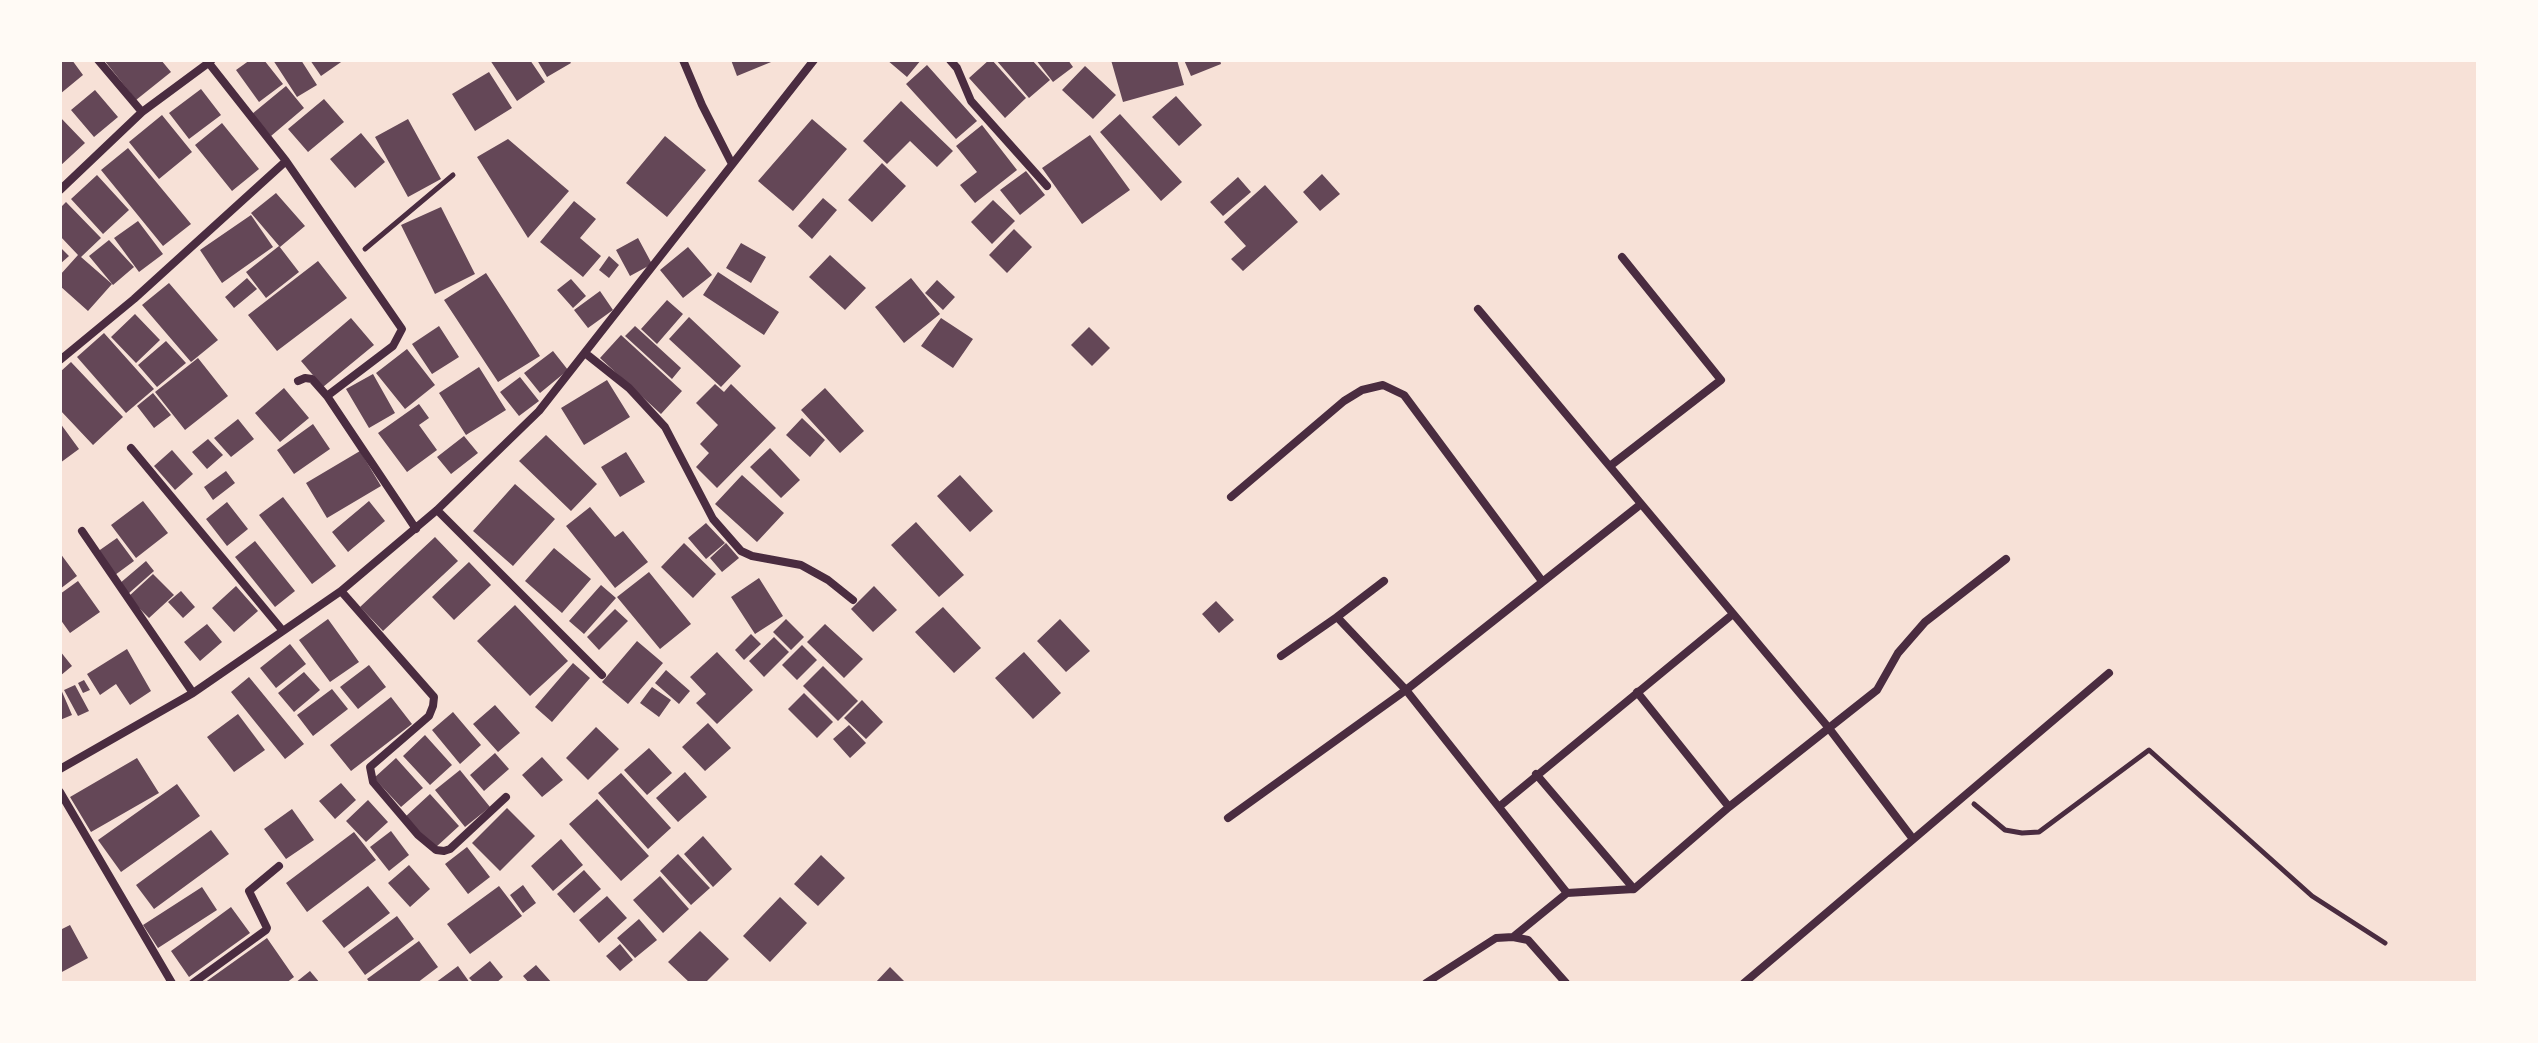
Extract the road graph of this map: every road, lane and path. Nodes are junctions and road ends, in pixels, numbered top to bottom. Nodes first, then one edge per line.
1 (98, 60) edge
2 (683, 60) edge
3 (814, 60) edge
4 (965, 60) edge
5 (210, 61) edge
6 (953, 64) edge
7 (142, 112) junction
8 (286, 161) junction
9 (732, 164) junction
10 (453, 175) dead end
11 (1047, 186) dead end
12 (60, 190) edge
13 (1622, 257) dead end
14 (353, 258) junction
15 (1478, 309) dead end
16 (585, 353) junction
17 (60, 360) edge
18 (298, 381) dead end
19 (327, 396) junction
20 (131, 448) dead end
21 (1610, 466) junction
22 (1231, 497) dead end
23 (1641, 504) junction
24 (437, 510) junction
25 (416, 529) junction
26 (82, 531) dead end
27 (2006, 559) dead end
28 (1384, 581) dead end
29 (1542, 581) junction
30 (341, 591) junction
31 (853, 600) dead end
32 (1733, 614) junction
33 (1337, 617) junction
34 (283, 631) junction
35 (1281, 656) dead end
36 (2109, 673) dead end
37 (602, 675) dead end
38 (1406, 690) junction
39 (1637, 692) junction
40 (193, 693) junction
41 (1828, 727) junction
42 (60, 769) edge
43 (1536, 774) junction
44 (60, 792) edge
45 (1965, 796) junction
46 (506, 797) dead end
47 (1500, 806) junction
48 (1729, 807) junction
49 (1228, 818) dead end
50 (1913, 839) junction
51 (279, 866) dead end
52 (1634, 889) junction
53 (1567, 893) junction
54 (1513, 937) junction
55 (2385, 943) dead end
56 (172, 983) edge
57 (193, 983) edge
58 (1426, 983) edge
59 (1566, 983) edge
60 (1744, 983) edge

1 - 7 street
2 - 9 street
3 - 9 street
4 - 6 street
5 - 7 street
5 - 8 street
6 - 11 street
7 - 12 street
8 - 14 street
8 - 17 street
9 - 16 street
10 - 14 path
13 - 21 street
14 - 19 street
15 - 21 street
16 - 24 street
16 - 31 street
18 - 19 street
19 - 25 street
20 - 34 street
21 - 23 street
22 - 29 street
23 - 29 street
23 - 32 street
24 - 25 street
24 - 37 street
25 - 30 street
26 - 40 street
27 - 41 street
28 - 33 street
29 - 38 street
30 - 34 street
30 - 46 street
32 - 39 street
32 - 41 street
33 - 35 street
33 - 38 street
34 - 40 street
36 - 45 street
38 - 47 street
38 - 49 street
39 - 43 street
39 - 48 street
40 - 42 street
41 - 48 street
41 - 50 street
43 - 47 street
43 - 52 street
44 - 56 street
45 - 50 street
45 - 55 path
47 - 53 street
48 - 52 street
50 - 60 street
51 - 57 street
52 - 53 street
53 - 54 street
54 - 58 street
54 - 59 street

